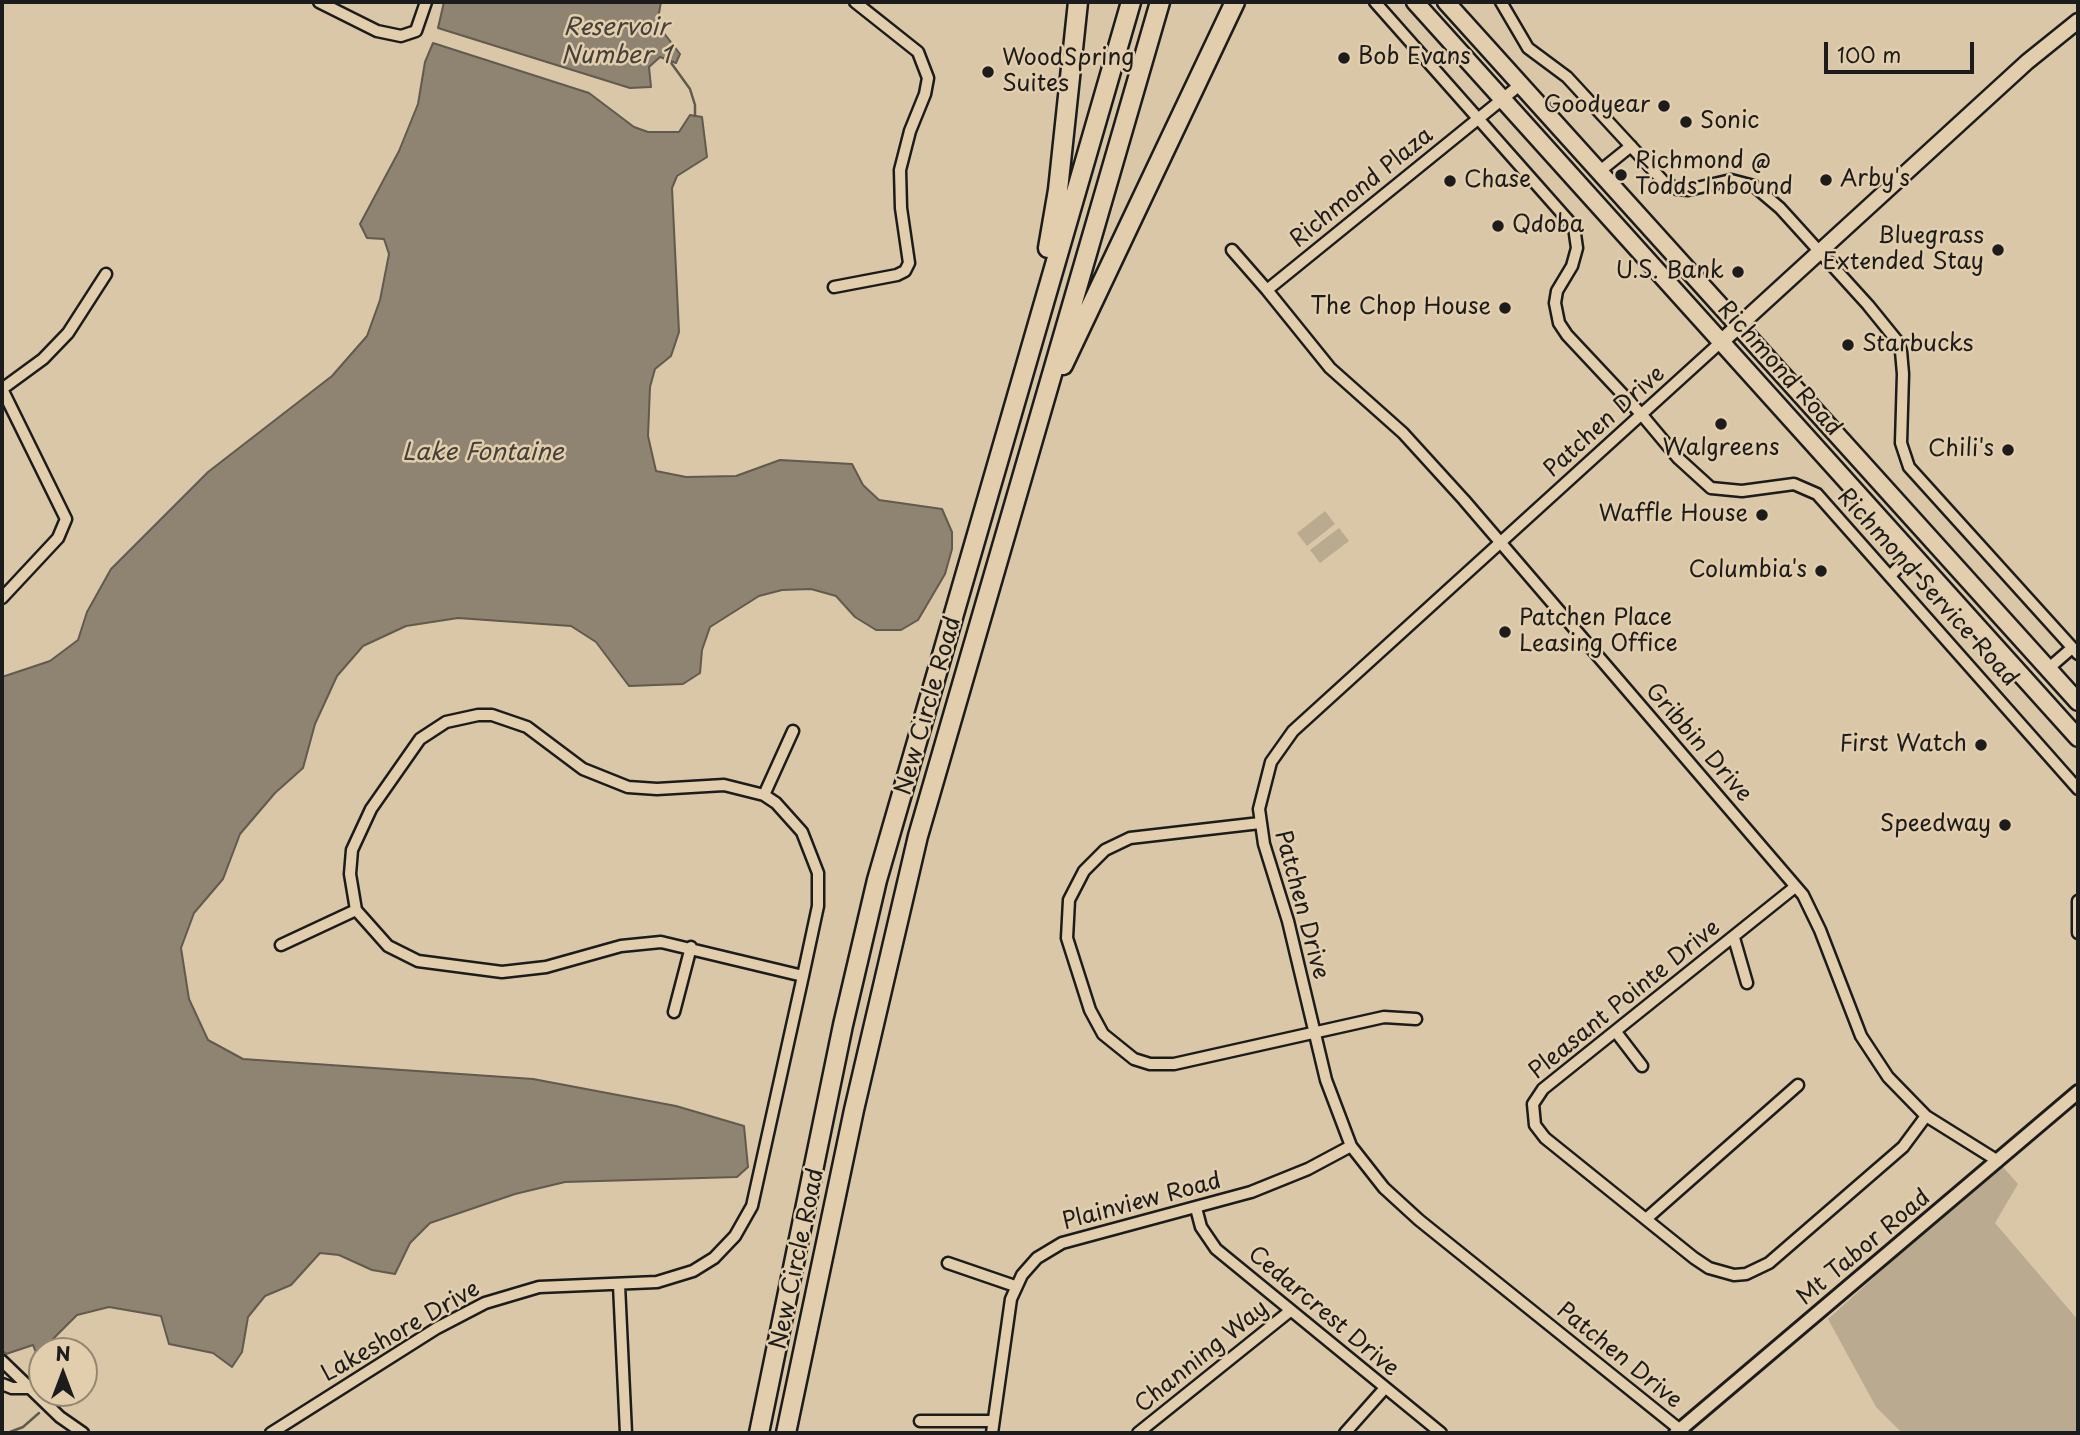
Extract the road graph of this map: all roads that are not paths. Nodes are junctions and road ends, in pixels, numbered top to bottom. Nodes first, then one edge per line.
1 (319, 2) edge
2 (426, 2) edge
3 (855, 2) edge
4 (1078, 2) edge
5 (1131, 2) edge
6 (1160, 2) edge
7 (1235, 2) edge
8 (1375, 2) edge
9 (1415, 2) edge
10 (1446, 2) edge
11 (1501, 2) edge
12 (2078, 21) edge
13 (1521, 84) junction
14 (1503, 99) junction
15 (1479, 118) junction
16 (1631, 146) junction
17 (1600, 171) junction
18 (1232, 250) dead end
19 (1819, 253) junction
20 (106, 274) dead end
21 (834, 287) dead end
22 (1267, 289) junction
23 (1740, 326) junction
24 (1722, 341) junction
25 (2, 389) edge
26 (1642, 415) junction
27 (1002, 443) junction
28 (1023, 467) junction
29 (1501, 543) junction
30 (1913, 552) junction
31 (1890, 576) junction
32 (2, 598) edge
33 (2075, 651) edge
34 (2049, 668) junction
35 (2078, 702) edge
36 (793, 732) dead end
37 (2078, 738) edge
38 (2078, 789) edge
39 (764, 795) junction
40 (1260, 823) junction
41 (1795, 887) junction
42 (2078, 901) edge
43 (356, 910) junction
44 (2078, 933) edge
45 (1734, 938) junction
46 (281, 945) dead end
47 (691, 947) junction
48 (803, 976) junction
49 (1747, 983) dead end
50 (674, 1012) dead end
51 (1416, 1020) dead end
52 (1315, 1032) junction
53 (1616, 1032) junction
54 (1642, 1066) dead end
55 (1798, 1085) dead end
56 (2078, 1093) edge
57 (1926, 1116) junction
58 (1352, 1146) junction
59 (1997, 1161) junction
60 (1196, 1208) junction
61 (1646, 1219) junction
62 (948, 1263) dead end
63 (619, 1285) junction
64 (1016, 1286) junction
65 (1290, 1311) junction
66 (2, 1361) edge
67 (2, 1384) edge
68 (28, 1387) edge
69 (28, 1388) edge
70 (1385, 1388) junction
71 (52, 1407) edge
72 (920, 1421) dead end
73 (993, 1421) junction
74 (1680, 1432) edge
75 (83, 1433) edge
76 (271, 1433) edge
77 (626, 1433) edge
78 (759, 1433) edge
79 (786, 1433) edge
80 (992, 1433) edge
81 (1138, 1433) edge
82 (1345, 1433) edge
83 (1441, 1433) edge

1 - 2 street
3 - 21 street
4 - 27 highway
5 - 27 highway, New Circle Road
6 - 28 highway, New Circle Road
7 - 28 highway
8 - 15 street, Richmond Service Road
9 - 14 highway, Richmond Road
10 - 13 highway, Richmond Road
11 - 16 street
12 - 19 main road
13 - 14 street, Richmond Plaza
13 - 17 highway, Richmond Road
14 - 15 street, Richmond Plaza
14 - 24 highway, Richmond Road
15 - 22 street, Richmond Plaza
15 - 26 street, Richmond Service Road
16 - 17 street
16 - 19 street
17 - 23 highway, Richmond Road
18 - 22 street
19 - 23 main road
19 - 33 street
20 - 25 street
22 - 29 street, Gribbin Drive
23 - 24 main road
23 - 34 highway, Richmond Road
24 - 26 street, Patchen Drive
24 - 30 highway, Richmond Road
25 - 32 street
26 - 29 street, Patchen Drive
26 - 31 street, Richmond Service Road
27 - 78 highway, New Circle Road
28 - 79 highway, New Circle Road
29 - 40 street, Patchen Drive
29 - 41 street, Gribbin Drive
30 - 31 street
30 - 37 highway, Richmond Road
31 - 38 street, Richmond Service Road
33 - 34 street
34 - 35 highway, Richmond Road
36 - 39 street
39 - 43 street, Lakeshore Drive
39 - 48 street, Lakeshore Drive
40 - 52 street, Patchen Drive
40 - 52 street
41 - 45 street, Pleasant Pointe Drive
41 - 57 street, Gribbin Drive
42 - 44 street
43 - 46 street
43 - 47 street, Lakeshore Drive
45 - 49 street
45 - 53 street, Pleasant Pointe Drive
47 - 48 street, Lakeshore Drive
47 - 50 street
48 - 63 street, Lakeshore Drive
51 - 52 street
52 - 58 street, Patchen Drive
53 - 54 street
53 - 61 street, Pleasant Pointe Drive
55 - 61 street
56 - 59 street, Mt Tabor Road
57 - 59 street, Gribbin Drive
57 - 61 street, Pleasant Pointe Drive
58 - 60 street, Plainview Road
58 - 74 street, Patchen Drive
59 - 74 street, Mt Tabor Road
60 - 64 street, Plainview Road
60 - 65 street, Cedarcrest Drive
62 - 64 street
63 - 76 street, Lakeshore Drive
63 - 77 street
64 - 73 street, Plainview Road
65 - 70 street, Cedarcrest Drive
65 - 81 street, Channing Way
66 - 68 street
67 - 69 street
70 - 82 street
70 - 83 street, Cedarcrest Drive
71 - 75 street
72 - 73 street
73 - 80 street, Plainview Road

